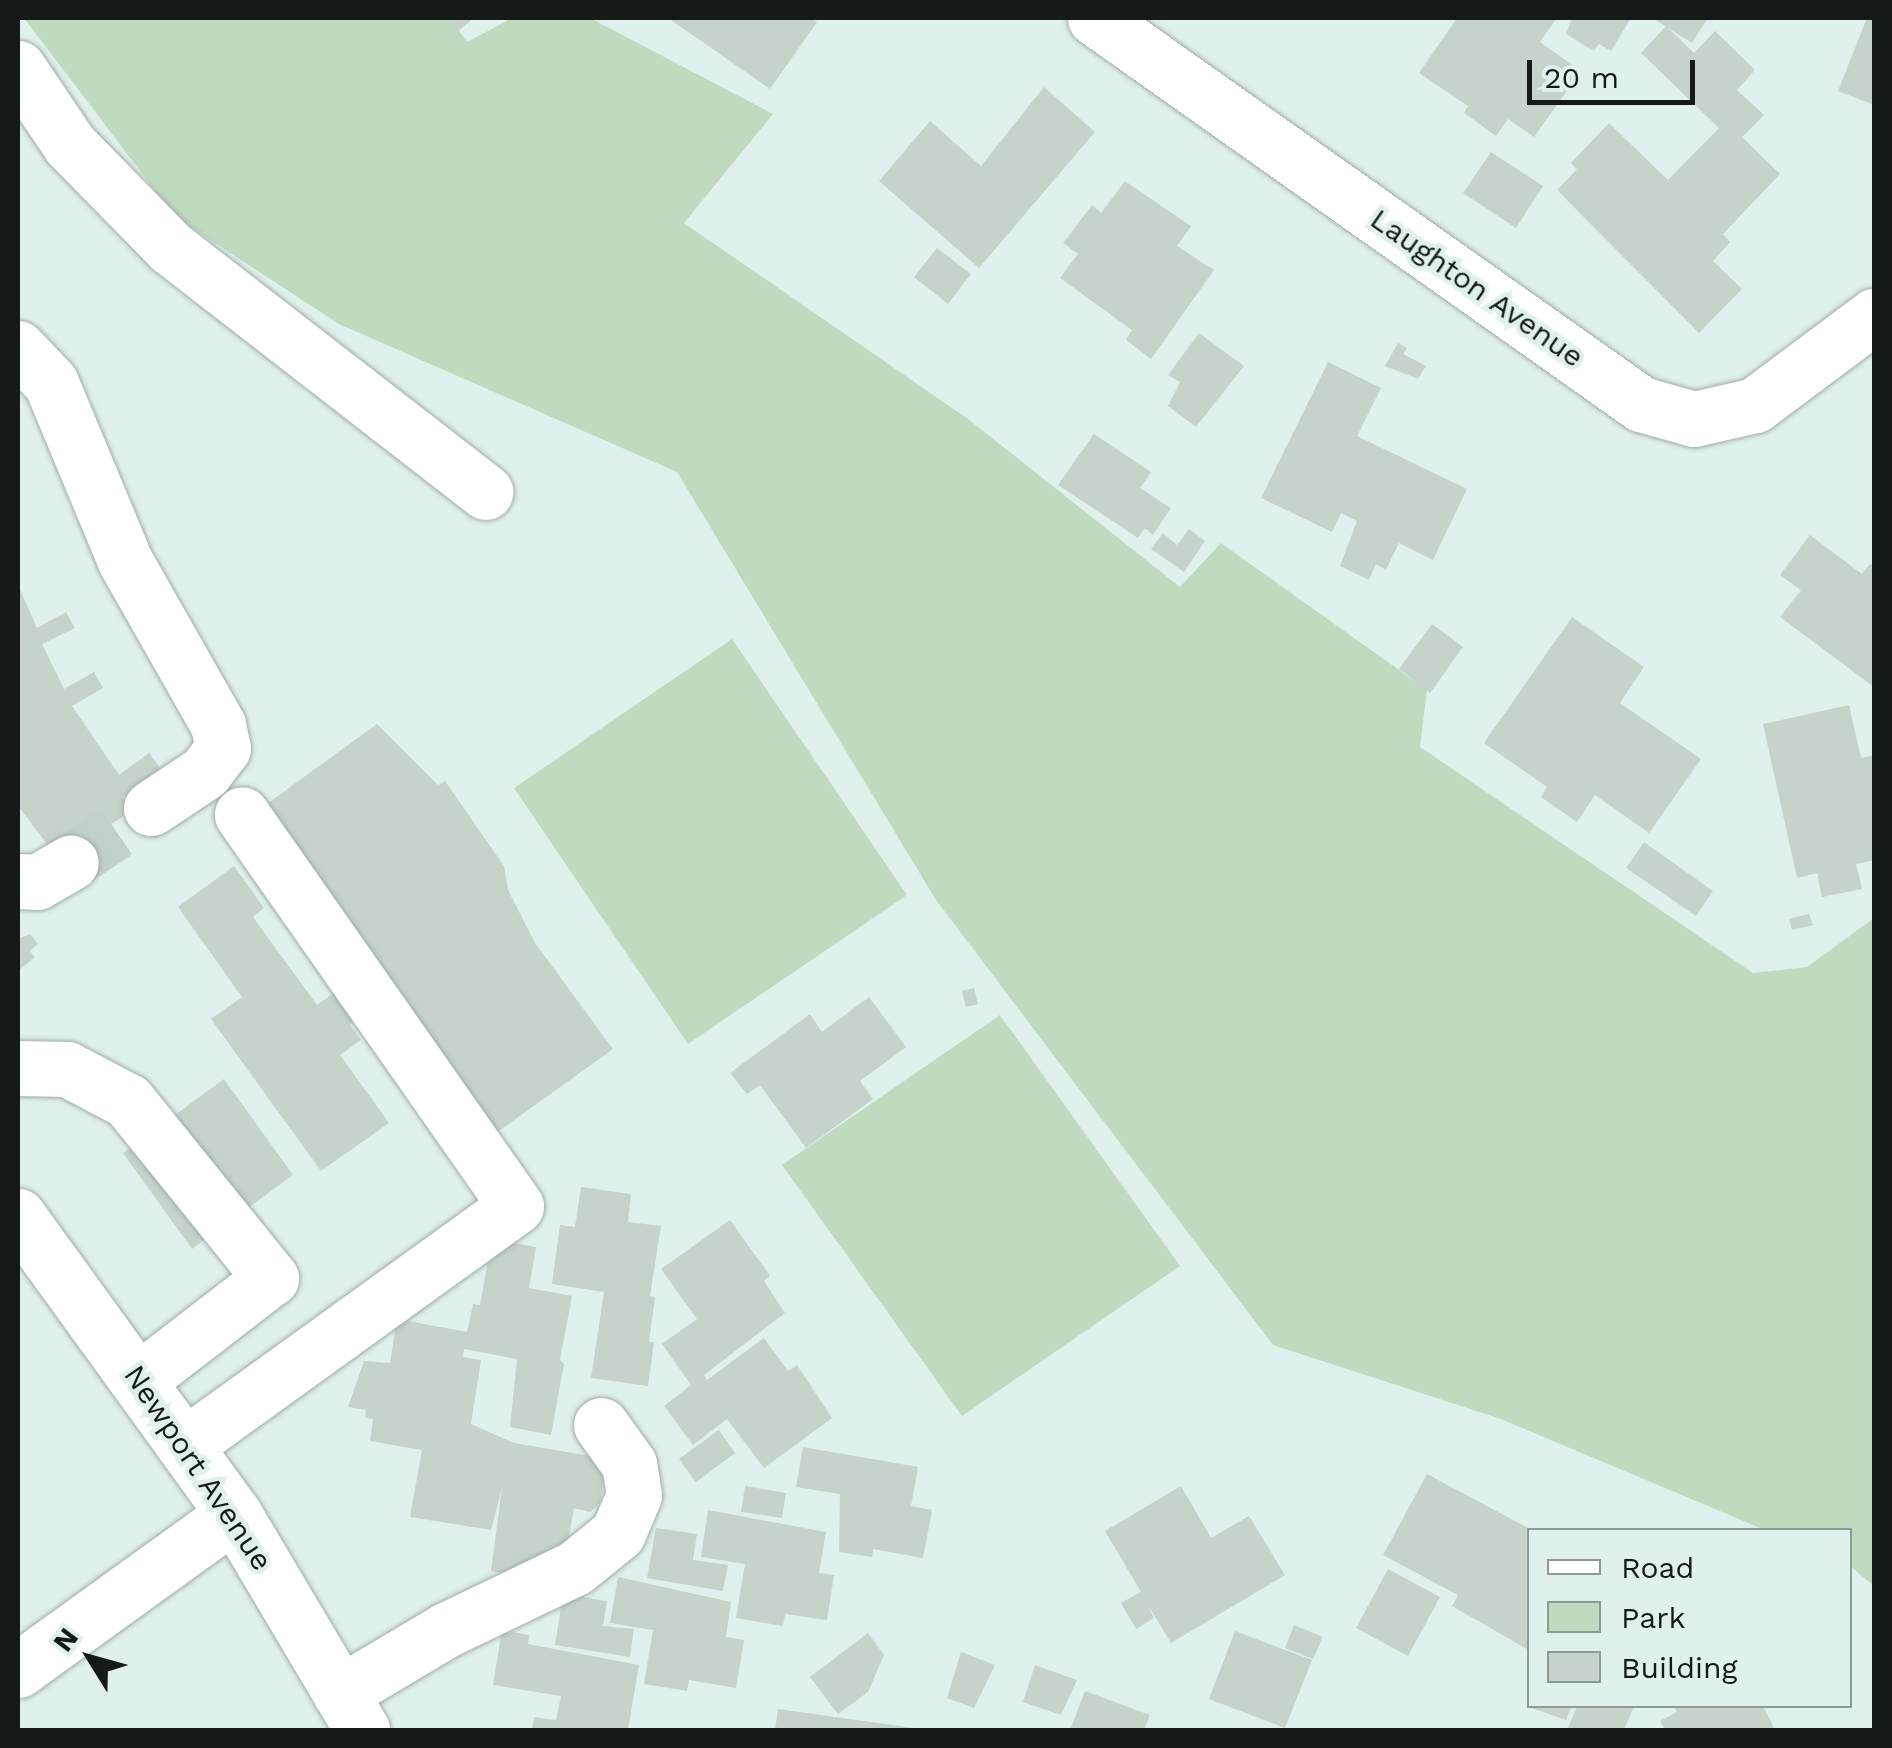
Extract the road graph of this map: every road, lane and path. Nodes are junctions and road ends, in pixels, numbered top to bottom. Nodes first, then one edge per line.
1 (1095, 18) edge
2 (18, 68) edge
3 (1874, 316) edge
4 (18, 348) edge
5 (484, 492) dead end
6 (151, 808) tunnel mouth
7 (242, 814) dead end
8 (71, 862) tunnel mouth
9 (18, 880) edge
10 (18, 1068) edge
11 (18, 1216) edge
12 (140, 1379) junction
13 (601, 1425) dead end
14 (185, 1445) junction
15 (234, 1514) junction
16 (18, 1670) edge
17 (351, 1712) edge

1 - 3 street, Laughton Avenue
2 - 5 street
4 - 6 street
7 - 14 street
8 - 9 street
10 - 12 street
11 - 12 street, Newport Avenue
12 - 14 street, Newport Avenue
13 - 17 street
14 - 15 street, Newport Avenue
15 - 16 street
15 - 17 street, Newport Avenue

